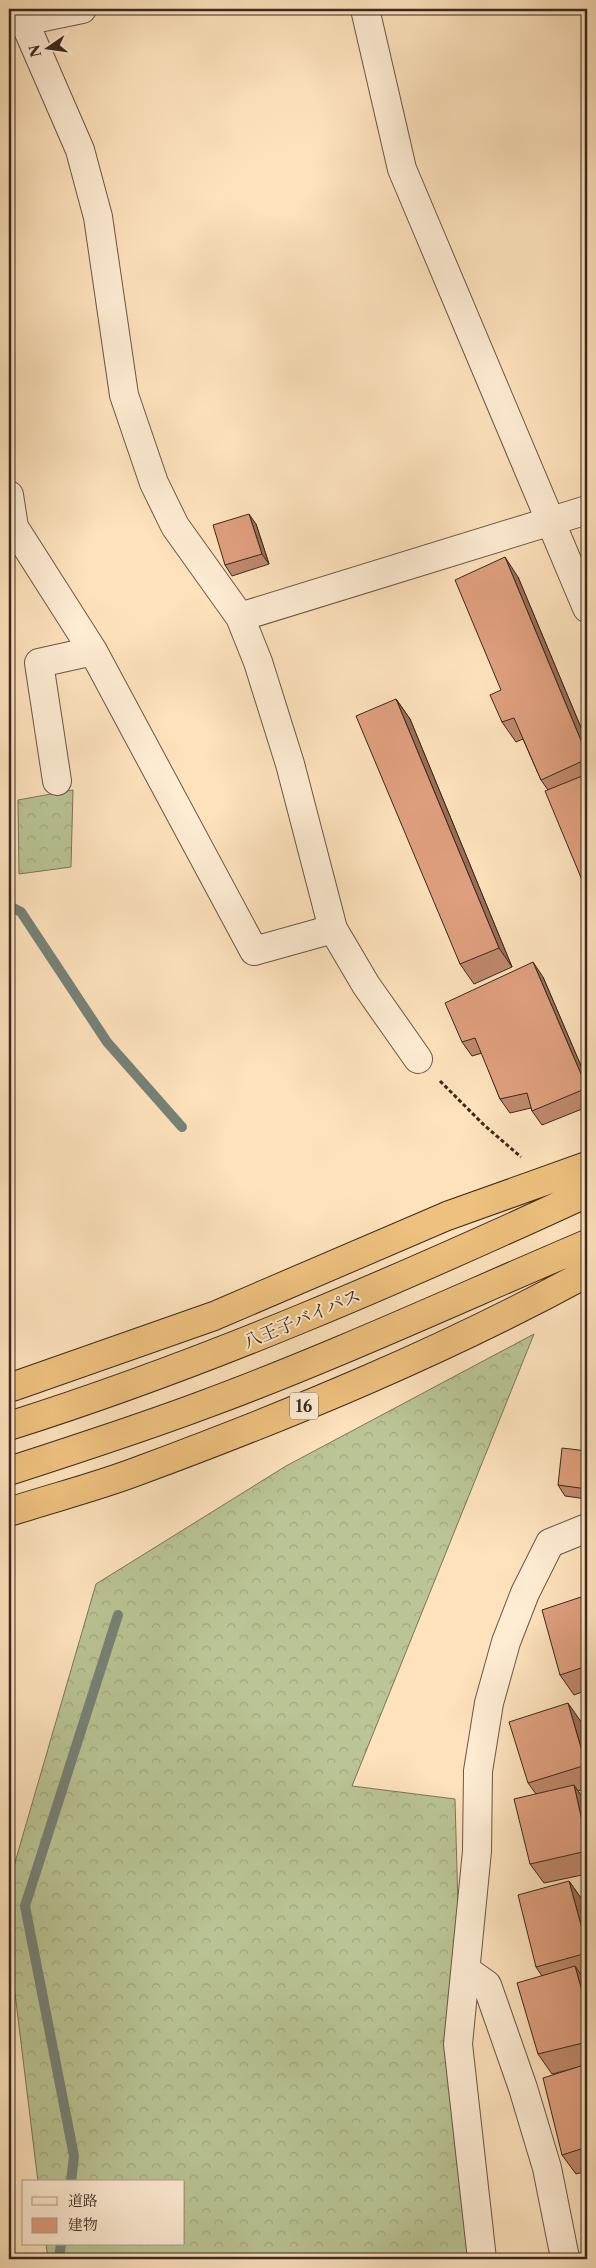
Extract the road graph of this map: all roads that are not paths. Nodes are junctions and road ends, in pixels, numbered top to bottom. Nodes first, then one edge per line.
1 (82, 9) edge
2 (365, 9) edge
3 (9, 495) edge
4 (587, 510) edge
5 (550, 521) junction
6 (587, 608) edge
7 (240, 617) junction
8 (93, 651) junction
9 (57, 781) dead end
10 (333, 929) junction
11 (418, 1059) road end
12 (587, 1166) edge
13 (587, 1193) edge
14 (587, 1244) edge
15 (587, 1273) edge
16 (9, 1388) edge
17 (9, 1426) edge
18 (9, 1471) edge
19 (9, 1512) edge
20 (587, 1528) edge
21 (466, 1970) junction
22 (570, 2257) edge
23 (482, 2259) edge

1 - 7 street
2 - 5 street
3 - 8 street
4 - 5 street
5 - 6 street
5 - 7 street
7 - 10 street
8 - 9 street
8 - 10 street
10 - 11 street
12 - 16 highway
13 - 17 highway, 八王子バイパス
14 - 18 highway, 16
15 - 19 highway, 16
20 - 21 street
21 - 22 street
21 - 23 street

